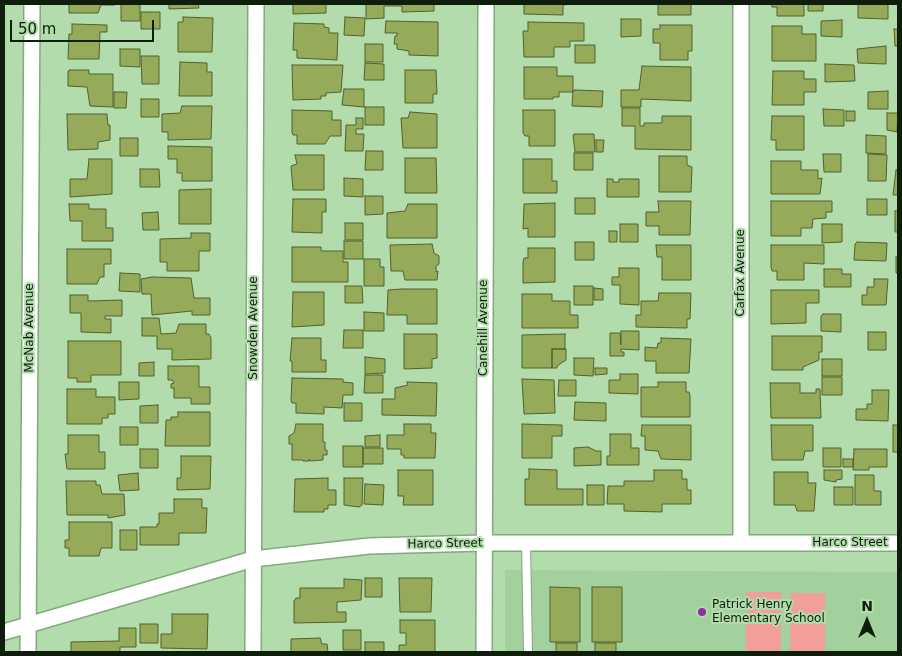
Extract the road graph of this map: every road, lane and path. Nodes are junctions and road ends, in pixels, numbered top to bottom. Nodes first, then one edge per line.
1 (32, 4) edge
2 (256, 4) edge
3 (486, 4) edge
4 (741, 4) edge
5 (483, 543) junction
6 (526, 543) junction
7 (741, 543) junction
8 (898, 543) edge
9 (253, 559) junction
10 (28, 626) junction
11 (4, 632) edge
12 (28, 652) edge
13 (253, 652) edge
14 (484, 652) edge
15 (528, 652) edge

1 - 10 street, McNab Avenue
2 - 9 street, Snowden Avenue
3 - 5 street, Canehill Avenue
4 - 7 street, Carfax Avenue
5 - 6 street, Harco Street
5 - 9 street, Harco Street
5 - 14 street, Canehill Avenue
6 - 7 street, Harco Street
6 - 15 lane
7 - 8 street, Harco Street
9 - 10 street, Harco Street
9 - 13 street, Snowden Avenue
10 - 11 street, Harco Street
10 - 12 street, McNab Avenue

